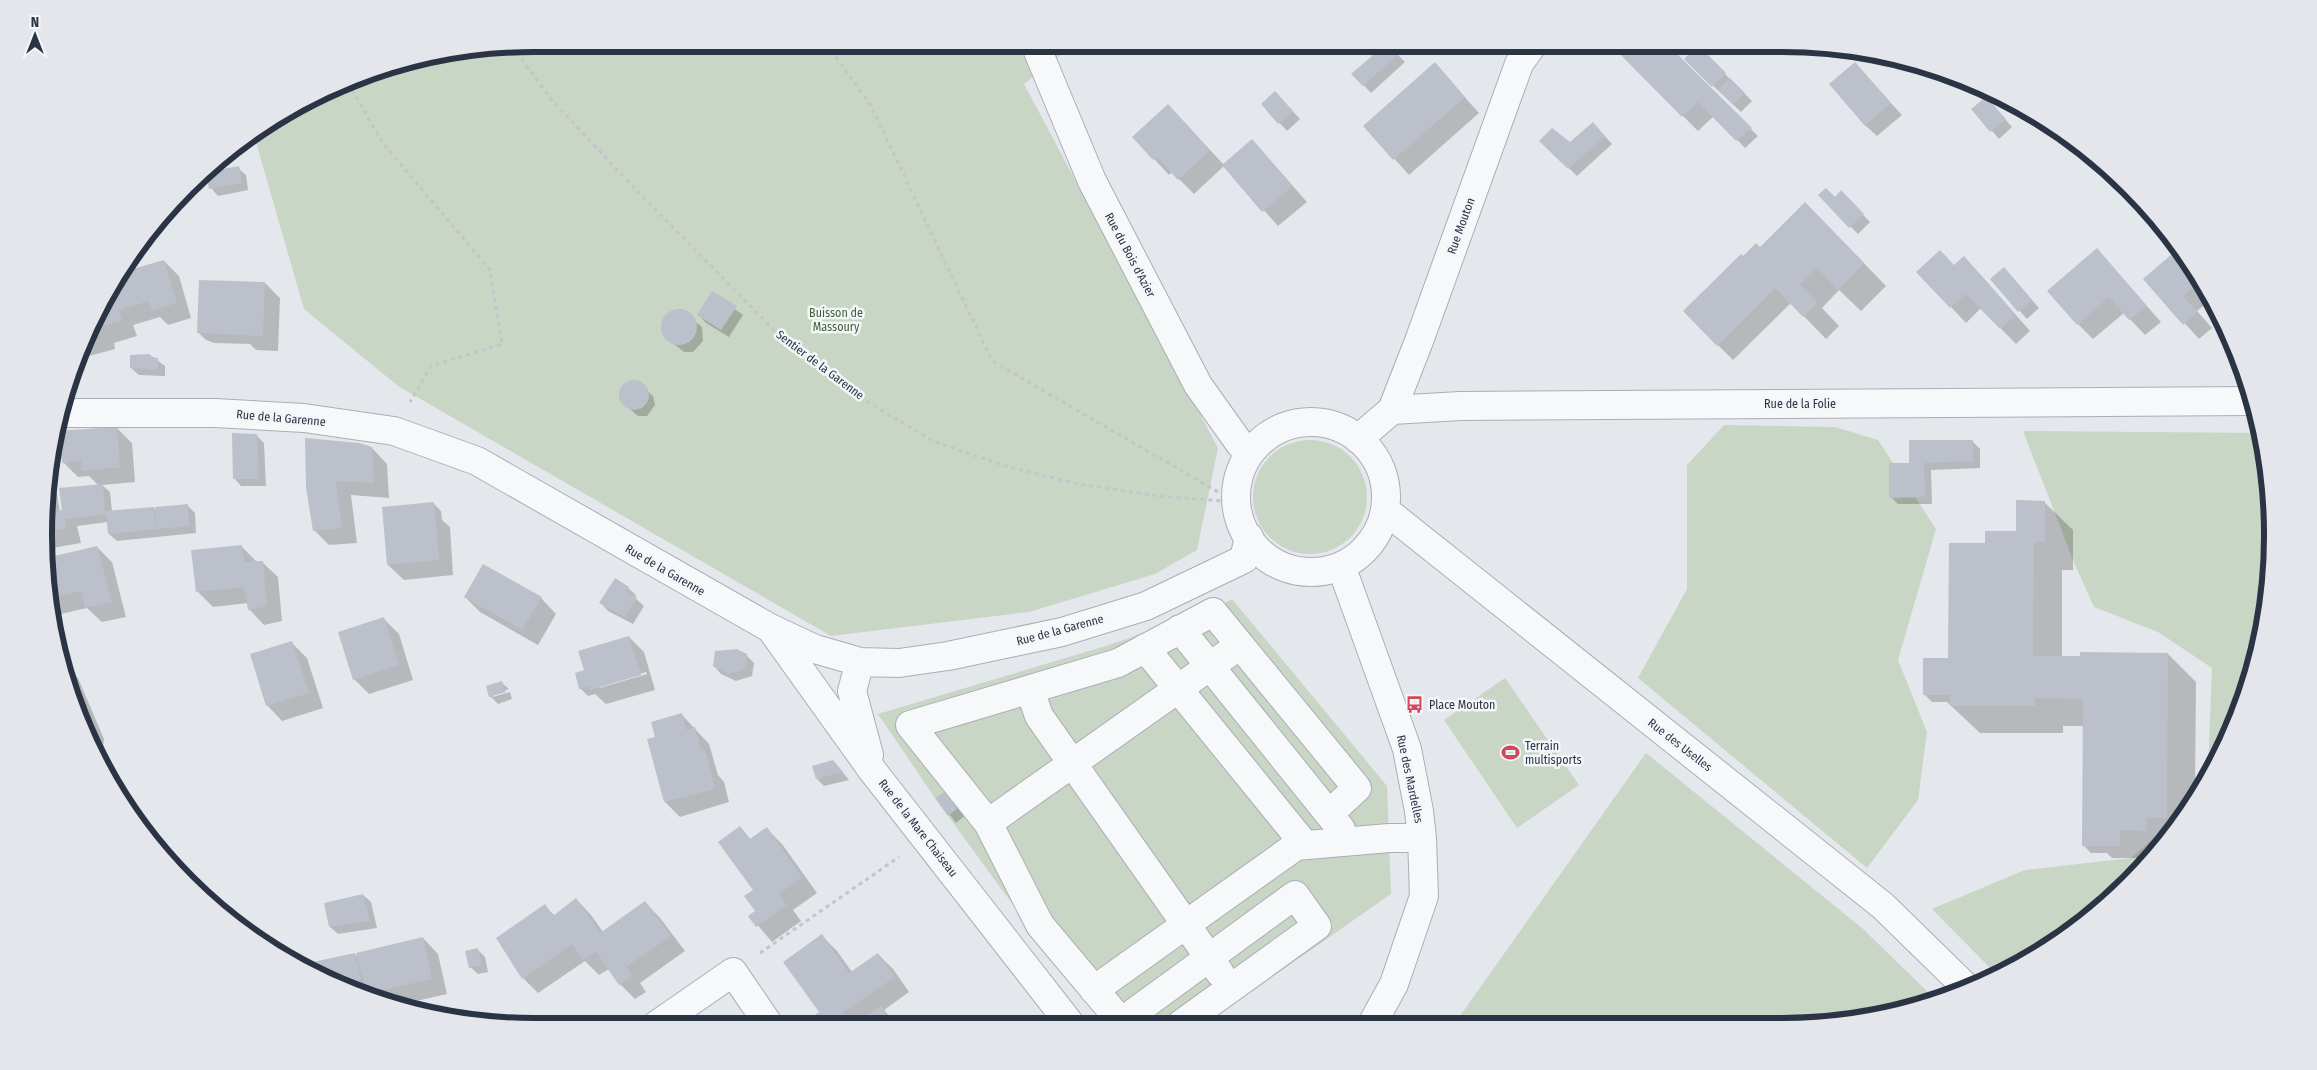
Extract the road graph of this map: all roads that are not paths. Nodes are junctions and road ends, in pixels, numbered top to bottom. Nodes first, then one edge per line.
1 (1038, 52) edge
2 (1527, 52) edge
3 (2245, 401) edge
4 (1392, 410) junction
5 (68, 413) edge
6 (1358, 439) junction
7 (1249, 453) junction
8 (1385, 510) junction
9 (1249, 537) junction
10 (1345, 564) junction
11 (770, 628) junction
12 (1180, 629) junction
13 (1240, 645) junction
14 (1145, 648) junction
15 (860, 662) junction
16 (1210, 666) junction
17 (1178, 689) junction
18 (1030, 690) junction
19 (1309, 729) junction
20 (1280, 754) junction
21 (1073, 763) junction
22 (872, 770) junction
23 (1251, 778) junction
24 (1329, 814) junction
25 (988, 823) junction
26 (1422, 838) junction
27 (1351, 841) junction
28 (1305, 845) junction
29 (1267, 866) junction
30 (1289, 900) junction
31 (1185, 924) junction
32 (1209, 958) junction
33 (1962, 983) edge
34 (1231, 989) junction
35 (1094, 990) junction
36 (667, 1018) edge
37 (764, 1018) edge
38 (1066, 1018) edge
39 (1118, 1018) edge
40 (1129, 1018) edge
41 (1190, 1018) edge
42 (1375, 1018) edge

1 - 7 street, Rue du Bois d'Azier
2 - 4 street, Rue Mouton
3 - 4 street, Rue de la Folie
4 - 6 street
5 - 11 street, Rue de la Garenne
6 - 7 street
6 - 8 street
7 - 9 street
8 - 10 street
8 - 33 street, Rue des Uselles
9 - 10 street
9 - 15 street, Rue de la Garenne
10 - 26 street, Rue des Mardelles
11 - 15 street, Rue de la Garenne
11 - 22 street, Rue de la Mare Chaiseau
12 - 13 street
12 - 14 street
12 - 16 street
13 - 16 street
13 - 19 street
14 - 17 street
14 - 18 street
15 - 22 street
16 - 17 street
16 - 20 street
17 - 21 street
17 - 23 street
18 - 21 street
18 - 25 street
19 - 20 street
19 - 24 street
20 - 23 street
20 - 24 street
21 - 25 street
21 - 31 street
22 - 38 street, Rue de la Mare Chaiseau
23 - 28 street
24 - 27 street
25 - 35 street
26 - 27 street
26 - 42 street, Rue des Mardelles
27 - 28 street
28 - 29 street
29 - 30 street
29 - 31 street
30 - 32 street
30 - 34 street
31 - 32 street
31 - 35 street
32 - 34 street
32 - 40 street
34 - 41 street
35 - 39 street
36 - 37 street

